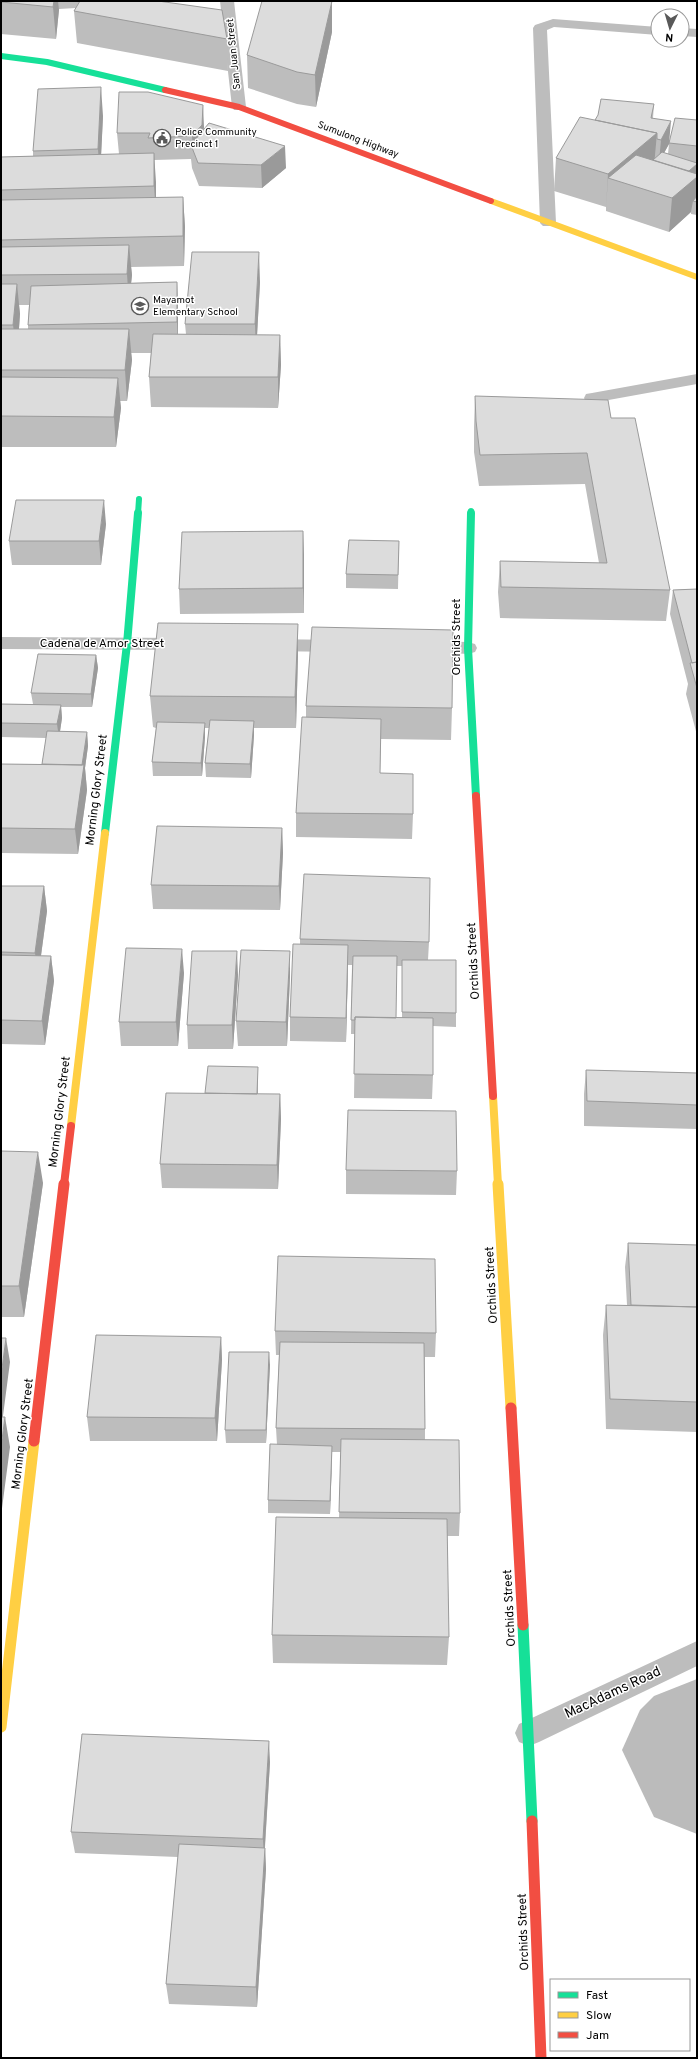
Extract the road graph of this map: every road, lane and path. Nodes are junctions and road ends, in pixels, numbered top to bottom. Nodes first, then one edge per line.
1 (227, 1) edge
2 (650, 29) edge
3 (1, 56) edge
4 (239, 107) junction
5 (548, 223) junction
6 (697, 277) edge
7 (697, 379) edge
8 (592, 398) edge
9 (139, 499) dead end
10 (472, 510) dead end
11 (1, 643) edge
12 (126, 644) junction
13 (206, 645) edge
14 (254, 645) edge
15 (357, 646) edge
16 (404, 647) edge
17 (468, 648) junction
18 (697, 1653) edge
19 (1, 1727) edge
20 (529, 1733) junction
21 (540, 2058) edge

1 - 4 street, San Juan Street
2 - 5 street
3 - 4 street, Sumulong Highway
4 - 5 street, Sumulong Highway
5 - 6 street, Sumulong Highway
7 - 8 street
9 - 12 street, Morning Glory Street
10 - 17 street, Orchids Street
11 - 12 street, Cadena de Amor Street
12 - 13 street, Cadena de Amor Street
12 - 19 street, Morning Glory Street
14 - 15 street
16 - 17 street
17 - 20 street, Orchids Street
18 - 20 street, MacAdams Road
20 - 21 street, Orchids Street

